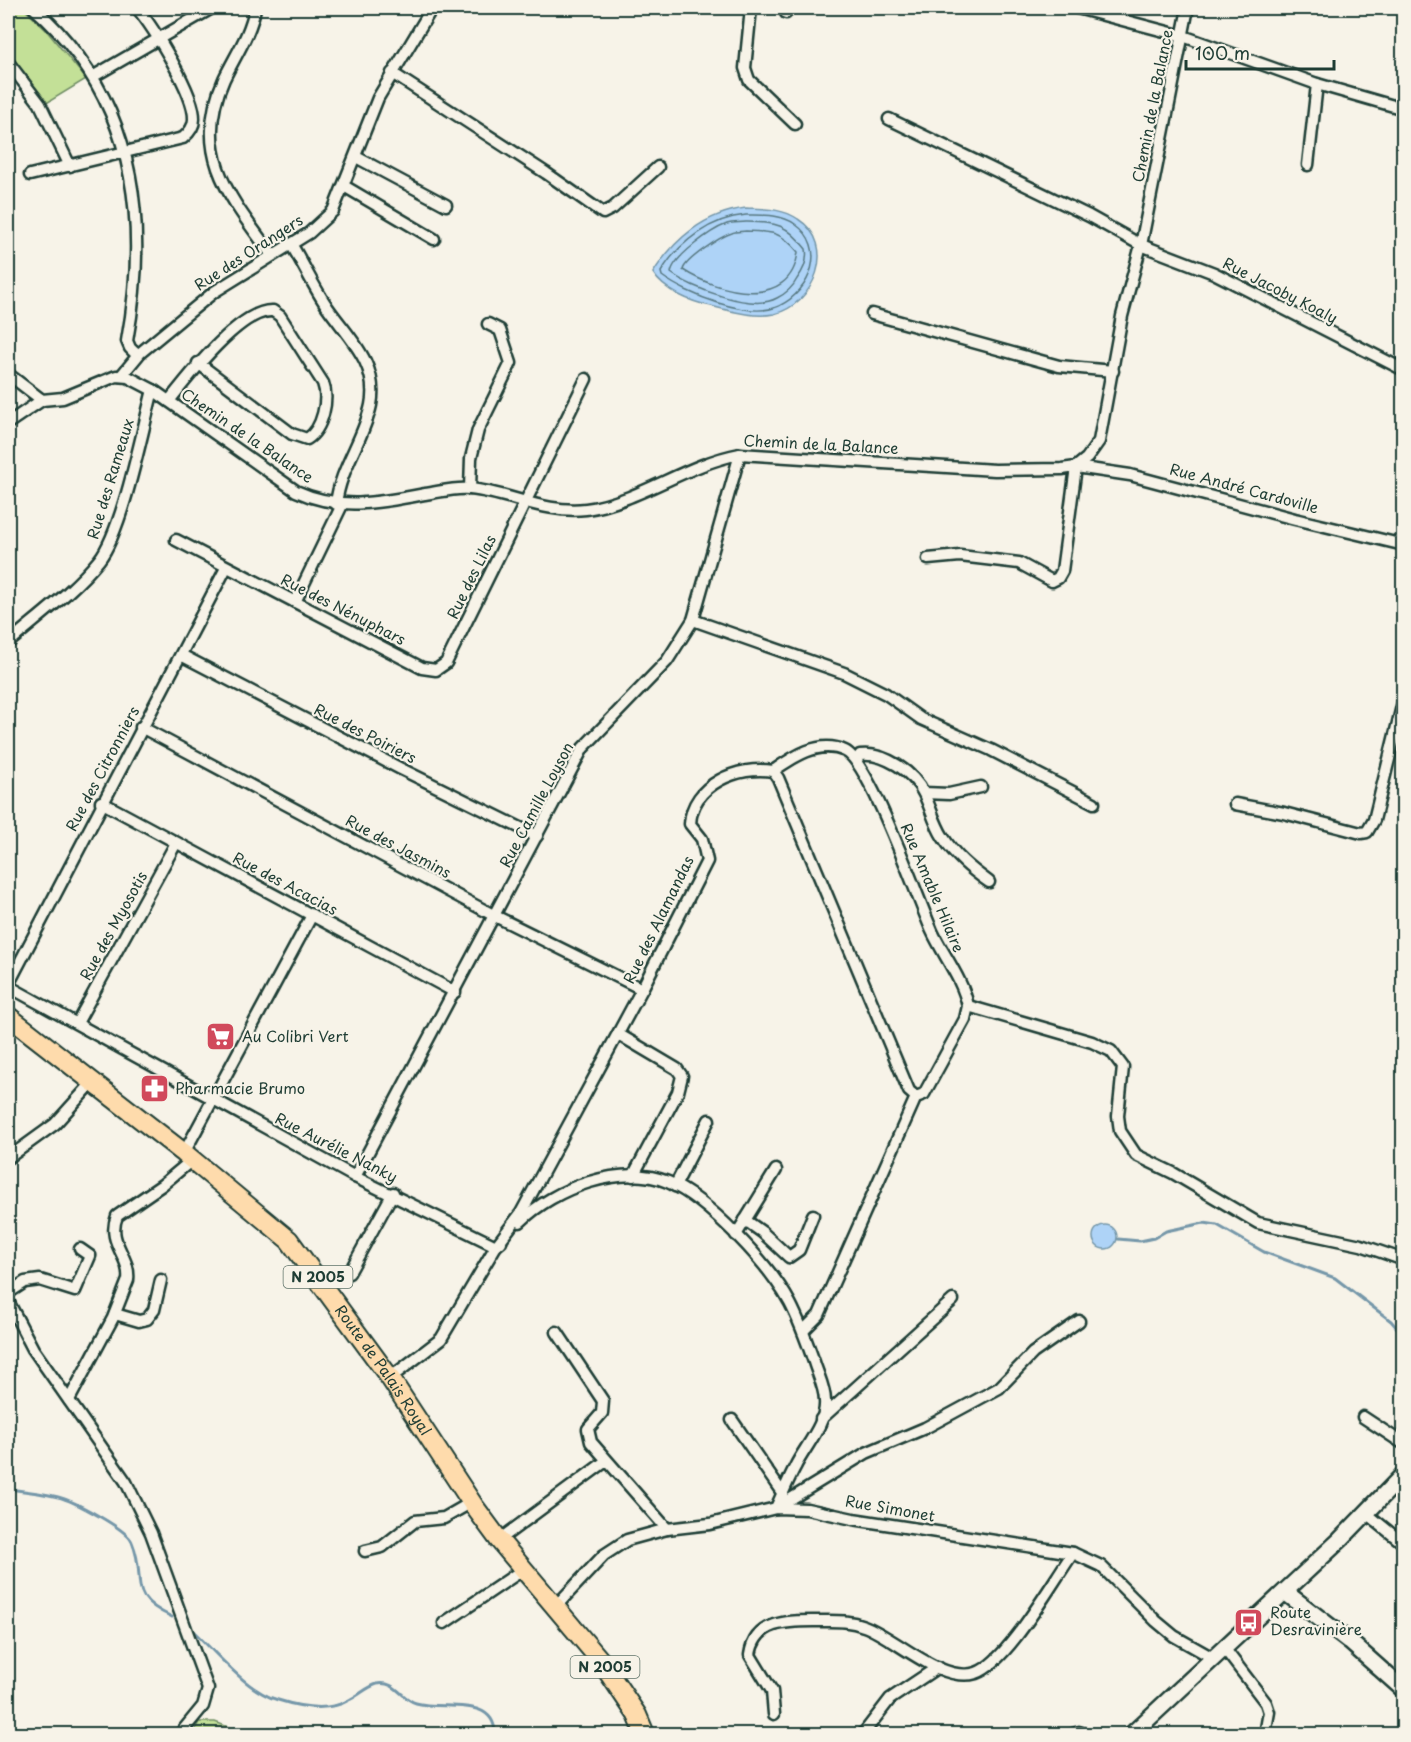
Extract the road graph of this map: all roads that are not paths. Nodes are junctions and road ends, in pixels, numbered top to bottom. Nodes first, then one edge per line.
1 (34, 8) edge
2 (137, 8) edge
3 (212, 8) edge
4 (255, 8) edge
5 (432, 8) edge
6 (751, 8) edge
7 (1077, 8) edge
8 (1188, 8) edge
9 (1183, 36) junction
10 (158, 39) junction
11 (8, 62) edge
12 (392, 73) junction
13 (94, 76) junction
14 (1317, 84) junction
15 (1404, 109) edge
16 (889, 119) dead end
17 (795, 124) dead end
18 (126, 153) junction
19 (356, 157) junction
20 (1308, 165) dead end
21 (70, 166) junction
22 (658, 167) dead end
23 (30, 175) dead end
24 (344, 186) junction
25 (446, 205) dead end
26 (434, 239) dead end
27 (291, 244) junction
28 (1141, 245) junction
29 (272, 255) junction
30 (872, 314) dead end
31 (488, 324) dead end
32 (137, 355) junction
33 (198, 363) junction
34 (1113, 370) junction
35 (1404, 370) edge
36 (8, 374) edge
37 (121, 376) junction
38 (586, 379) dead end
39 (153, 390) junction
40 (42, 400) junction
41 (169, 401) junction
42 (8, 423) edge
43 (740, 454) junction
44 (1076, 466) junction
45 (470, 489) junction
46 (525, 504) junction
47 (339, 505) junction
48 (176, 540) dead end
49 (1404, 545) edge
50 (928, 559) dead end
51 (226, 568) junction
52 (295, 602) junction
53 (693, 620) junction
54 (8, 643) edge
55 (181, 655) junction
56 (446, 663) joint
57 (1404, 698) edge
58 (141, 727) junction
59 (857, 760) junction
60 (773, 771) junction
61 (981, 787) dead end
62 (924, 793) junction
63 (101, 802) junction
64 (1094, 803) dead end
65 (1235, 804) dead end
66 (537, 836) junction
67 (176, 843) junction
68 (989, 882) dead end
69 (312, 915) junction
70 (495, 916) junction
71 (8, 985) edge
72 (642, 989) junction
73 (455, 992) junction
74 (968, 1006) junction
75 (8, 1016) edge
76 (77, 1023) junction
77 (618, 1034) junction
78 (92, 1083) junction
79 (912, 1094) junction
80 (213, 1101) junction
81 (709, 1120) dead end
82 (188, 1157) junction
83 (8, 1158) edge
84 (776, 1170) dead end
85 (633, 1176) junction
86 (355, 1177) junction
87 (675, 1186) junction
88 (393, 1193) junction
89 (813, 1215) dead end
90 (745, 1221) junction
91 (736, 1235) junction
92 (496, 1246) junction
93 (80, 1249) dead end
94 (1404, 1260) edge
95 (350, 1273) dead end
96 (161, 1280) dead end
97 (8, 1293) edge
98 (953, 1300) dead end
99 (8, 1301) edge
100 (115, 1314) junction
101 (1079, 1321) dead end
102 (803, 1331) junction
103 (557, 1332) dead end
104 (390, 1377) junction
105 (69, 1400) junction
106 (1363, 1417) dead end
107 (821, 1419) junction
108 (732, 1420) dead end
109 (1404, 1444) edge
110 (606, 1461) junction
111 (1404, 1474) edge
112 (783, 1494) junction
113 (472, 1502) junction
114 (776, 1508) junction
115 (1366, 1513) junction
116 (667, 1529) junction
117 (499, 1540) junction
118 (1404, 1544) edge
119 (365, 1551) dead end
120 (1072, 1553) junction
121 (524, 1569) junction
122 (1286, 1592) junction
123 (556, 1606) junction
124 (444, 1623) dead end
125 (1218, 1653) junction
126 (938, 1667) junction
127 (1404, 1690) edge
128 (774, 1714) dead end
129 (1138, 1732) edge
130 (180, 1734) edge
131 (645, 1734) edge
132 (863, 1734) edge
133 (1073, 1734) edge
134 (1085, 1734) edge
135 (1265, 1734) edge

1 - 13 street
2 - 10 street
3 - 10 street
4 - 29 street
5 - 12 street, Rue des Orangers
6 - 17 street
7 - 9 street
8 - 9 street, Chemin de la Balance
9 - 14 street
9 - 28 street, Chemin de la Balance
10 - 13 street
10 - 18 street
11 - 21 street
12 - 19 street, Rue des Orangers
12 - 22 street
13 - 18 street
14 - 15 street
14 - 20 street
16 - 28 street, Rue Jacoby Koaly
18 - 21 street
18 - 32 street
19 - 24 street, Rue des Orangers
19 - 25 street
21 - 23 street
24 - 26 street
24 - 27 street, Rue des Orangers
27 - 29 street, Rue des Orangers
27 - 47 street
28 - 34 street, Chemin de la Balance
28 - 35 street, Rue Jacoby Koaly
29 - 32 street, Rue des Orangers
30 - 34 street
31 - 45 street
32 - 37 street, Rue des Orangers
33 - 33 street
33 - 41 street
34 - 44 street, Chemin de la Balance
36 - 40 street
37 - 39 street, Chemin de la Balance
37 - 40 street
38 - 46 street, Rue des Lilas
39 - 41 street, Chemin de la Balance
39 - 54 street, Rue des Rameaux
40 - 42 street
41 - 47 street, Chemin de la Balance
43 - 44 street, Chemin de la Balance
43 - 46 street, Chemin de la Balance
43 - 53 street, Rue Camille Loyson
44 - 49 street, Rue André Cardoville
44 - 50 street
45 - 46 street, Chemin de la Balance
45 - 47 street, Chemin de la Balance
46 - 56 street, Rue des Lilas
47 - 52 street
48 - 51 street, Rue des Nénuphars
51 - 52 street, Rue des Nénuphars
51 - 55 street, Rue des Citronniers
52 - 56 street, Rue des Nénuphars
53 - 64 street
53 - 66 street, Rue Camille Loyson
55 - 58 street, Rue des Citronniers
55 - 66 street, Rue des Poiriers
57 - 65 street
58 - 63 street, Rue des Citronniers
58 - 70 street, Rue des Jasmins
59 - 60 street
59 - 62 street
59 - 74 street, Rue Amable Hilaire
60 - 72 street, Rue des Alamandas
60 - 79 street
61 - 62 street
62 - 68 street
63 - 67 street, Rue des Acacias
63 - 71 street, Rue des Citronniers
66 - 70 street, Rue Camille Loyson
67 - 69 street, Rue des Acacias
67 - 76 street, Rue des Myosotis
69 - 73 street, Rue des Acacias
69 - 80 street
70 - 72 street, Rue des Jasmins
70 - 73 street, Rue Camille Loyson
71 - 76 street, Rue Aurélie Nanky
72 - 77 street, Rue des Alamandas
73 - 86 street, Rue Camille Loyson
74 - 79 street
74 - 94 street
75 - 78 main road, Route de Palais Royal / N 2005
76 - 80 street, Rue Aurélie Nanky
77 - 85 street
77 - 92 street, Rue des Alamandas
78 - 82 main road, Route de Palais Royal / N 2005
78 - 83 street
79 - 102 street
80 - 82 street
80 - 86 street, Rue Aurélie Nanky
81 - 87 street
82 - 100 street
82 - 104 main road, Route de Palais Royal / N 2005
84 - 90 street
85 - 87 street
85 - 92 street
86 - 88 street, Rue Aurélie Nanky
87 - 91 street
88 - 92 street, Rue Aurélie Nanky
88 - 95 street
89 - 90 street
90 - 91 street
91 - 102 street
92 - 104 street, Rue des Alamandas
93 - 97 street
96 - 100 street
98 - 107 street
99 - 105 street
100 - 105 street
101 - 114 street
102 - 107 street
103 - 110 street
104 - 113 main road, Route de Palais Royal / N 2005
105 - 130 street
106 - 109 street
107 - 112 street
108 - 112 street
110 - 116 street
110 - 117 street
111 - 115 main road
112 - 114 street
113 - 117 main road, Route de Palais Royal / N 2005
113 - 119 street
114 - 116 street, Rue Simonet
114 - 120 street, Rue Simonet
115 - 118 street
115 - 122 main road
116 - 123 street, Rue Simonet
117 - 121 main road, Route de Palais Royal / N 2005
120 - 125 street, Rue Simonet
120 - 126 street
121 - 123 main road, Route de Palais Royal / N 2005
121 - 124 street
122 - 125 main road
122 - 127 main road
123 - 131 main road, Route de Palais Royal / N 2005
125 - 129 main road
125 - 135 street
126 - 128 street
126 - 132 street
133 - 134 street

